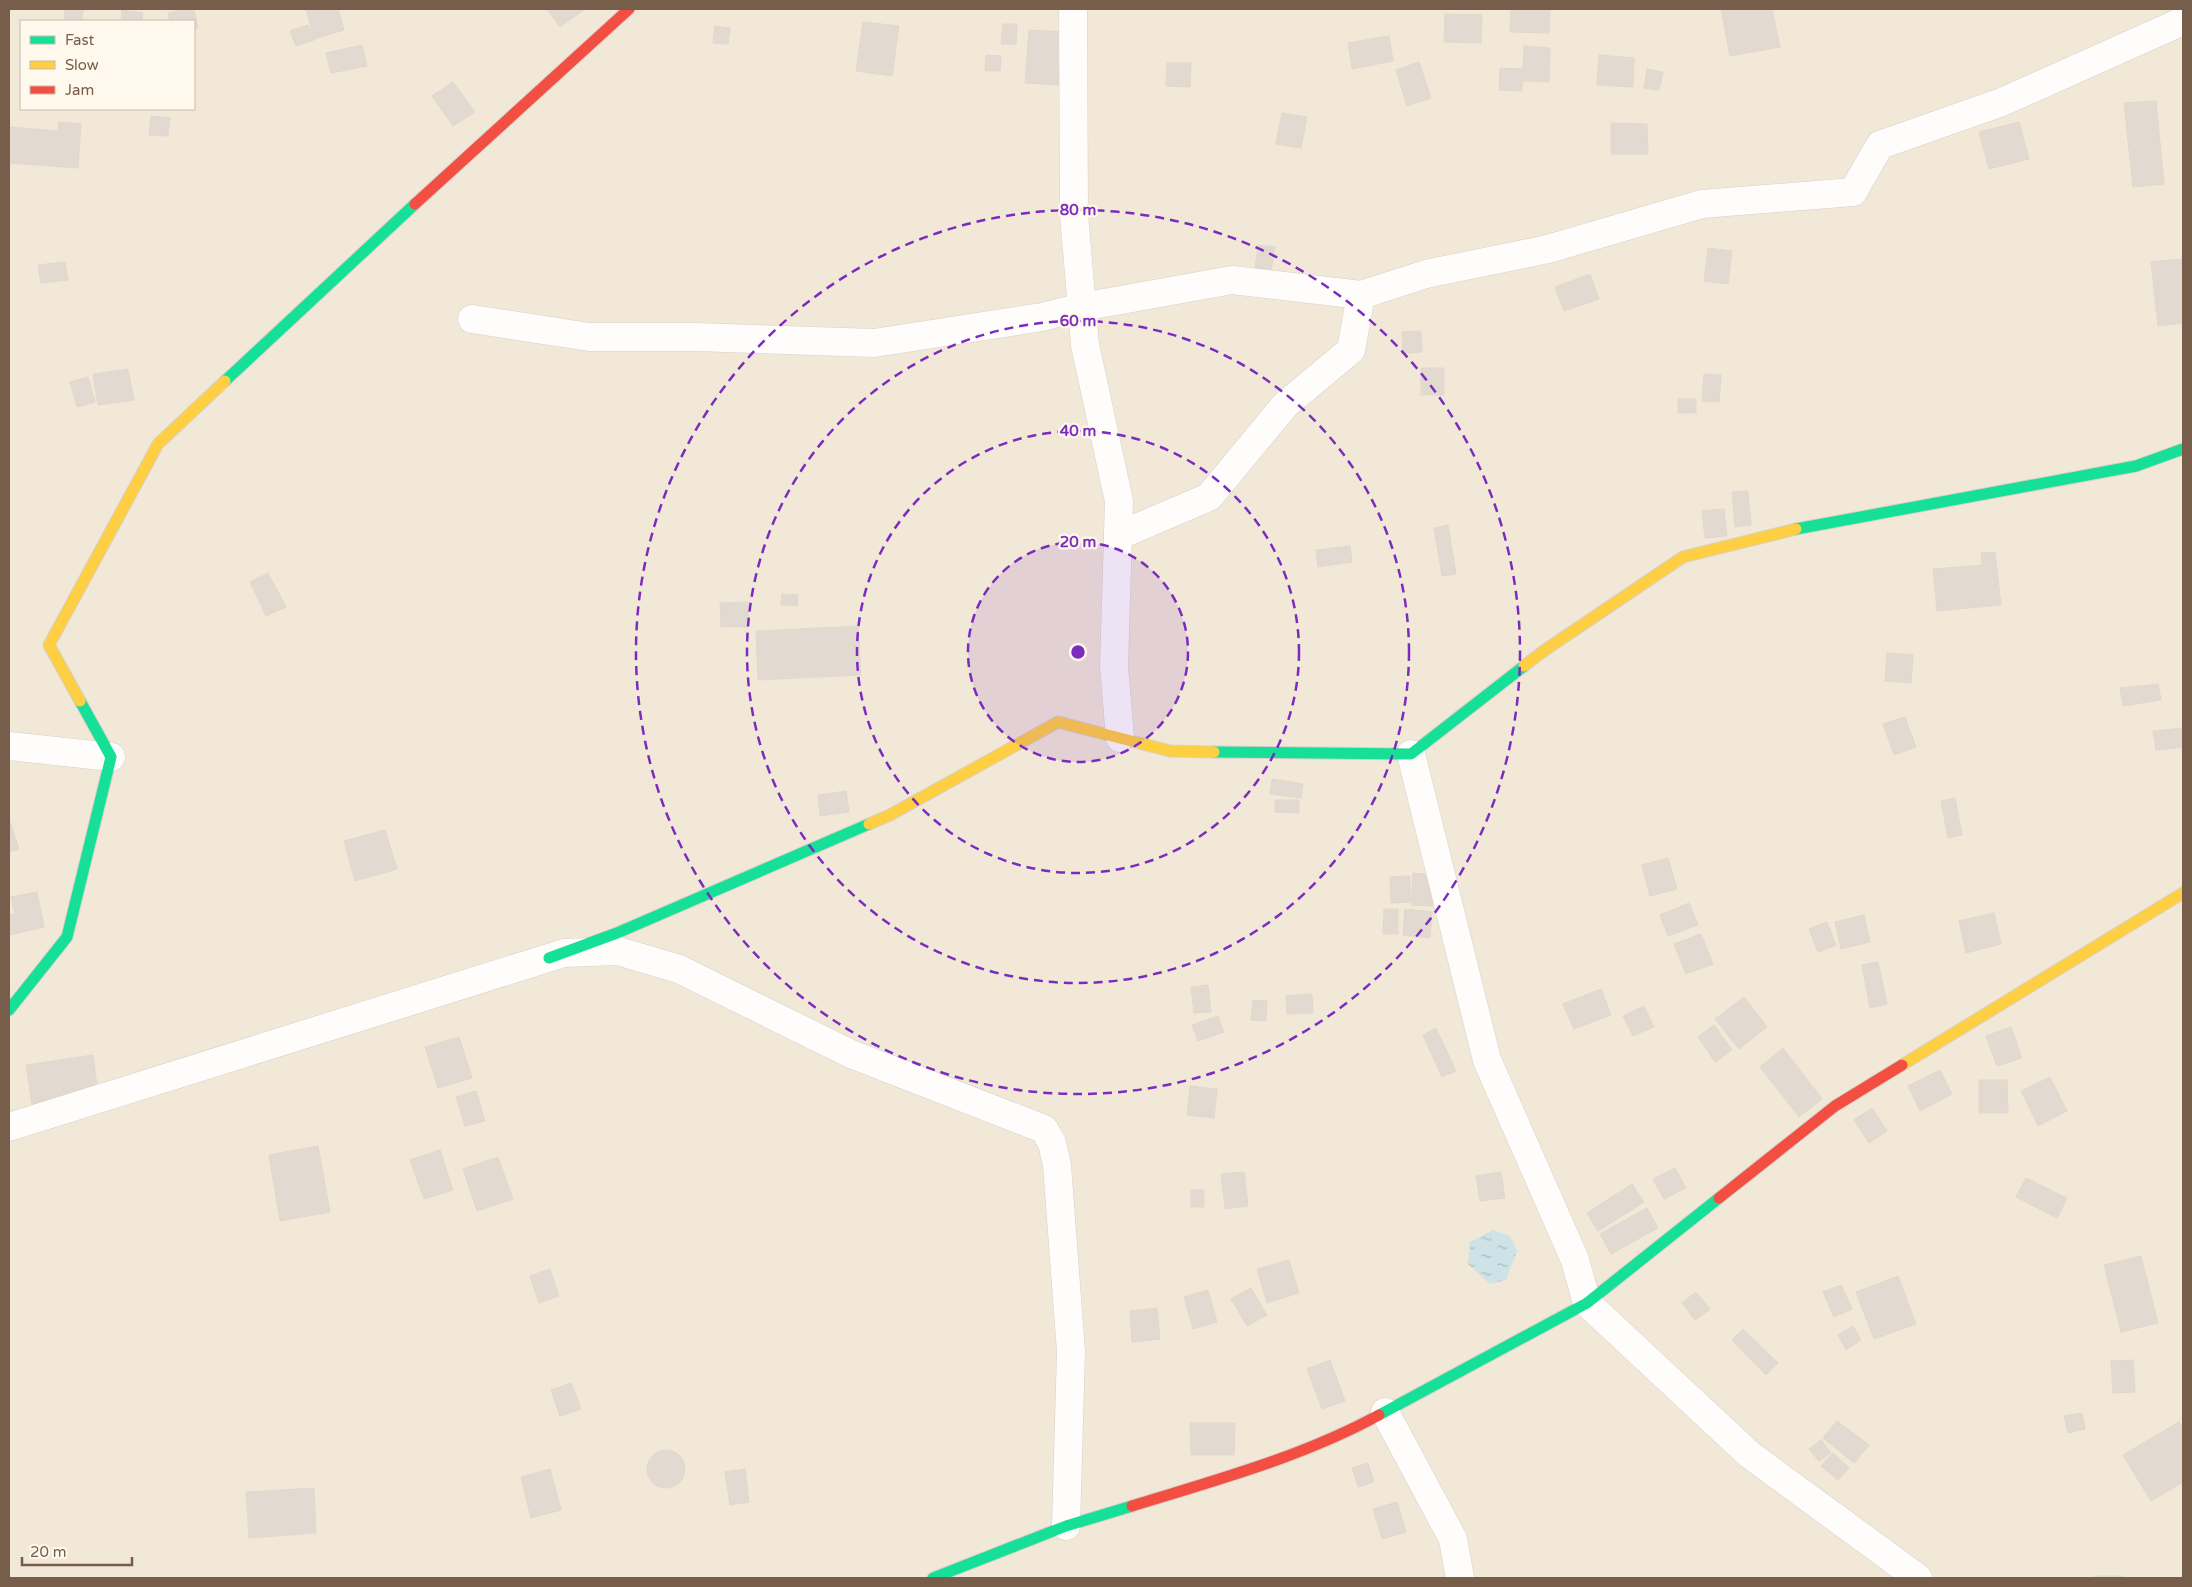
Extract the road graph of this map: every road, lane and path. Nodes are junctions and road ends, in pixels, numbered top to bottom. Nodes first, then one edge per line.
1 (629, 9) edge
2 (1073, 9) edge
3 (2183, 21) edge
4 (1361, 295) junction
5 (1082, 306) junction
6 (472, 320) dead end
7 (2183, 449) edge
8 (1118, 536) junction
9 (1120, 738) junction
10 (9, 746) edge
11 (1411, 754) junction
12 (111, 757) junction
13 (2183, 893) edge
14 (549, 958) junction
15 (9, 1010) edge
16 (9, 1127) edge
17 (1587, 1303) junction
18 (1386, 1412) junction
19 (1066, 1526) junction
20 (933, 1578) edge
21 (1460, 1578) edge
22 (1918, 1578) edge

1 - 12 street
2 - 5 street
3 - 4 street
4 - 5 street
4 - 8 street
5 - 6 street
5 - 8 street
7 - 11 street
8 - 9 street
9 - 11 street
9 - 14 street
10 - 12 street
11 - 17 street
12 - 15 street
13 - 17 street
14 - 16 street
14 - 19 street
17 - 18 street
17 - 22 street
18 - 19 street
18 - 21 street
19 - 20 street

